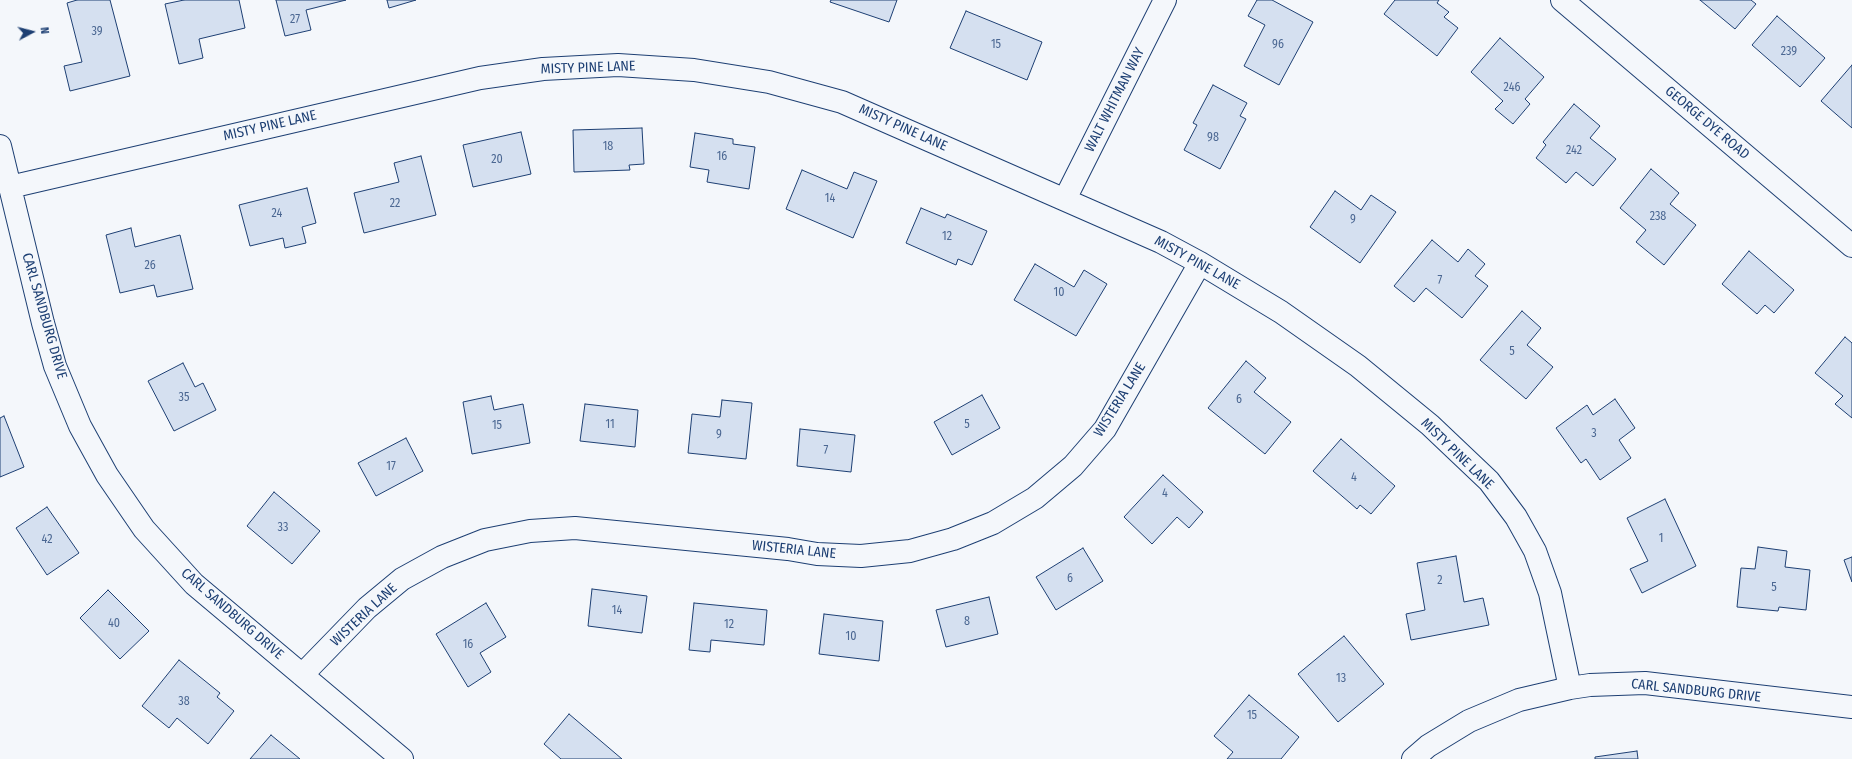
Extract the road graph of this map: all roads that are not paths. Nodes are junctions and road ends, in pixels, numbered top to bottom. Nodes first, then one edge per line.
1 (1165, 0) edge
2 (1562, 0) edge
3 (0, 146) edge
4 (10, 187) junction
5 (1064, 199) junction
6 (1852, 246) edge
7 (1200, 263) junction
8 (302, 675) junction
9 (1570, 688) junction
10 (1852, 707) edge
11 (402, 759) edge
12 (1413, 759) edge

1 - 5 street, WALT WHITMAN WAY
2 - 6 street, GEORGE DYE ROAD
3 - 4 street, CARL SANDBURG DRIVE
4 - 5 street, MISTY PINE LANE
4 - 8 street, CARL SANDBURG DRIVE
5 - 7 street, MISTY PINE LANE
7 - 8 street, WISTERIA LANE
7 - 9 street, MISTY PINE LANE
8 - 11 street, CARL SANDBURG DRIVE
9 - 10 street, CARL SANDBURG DRIVE
9 - 12 street, CARL SANDBURG DRIVE

